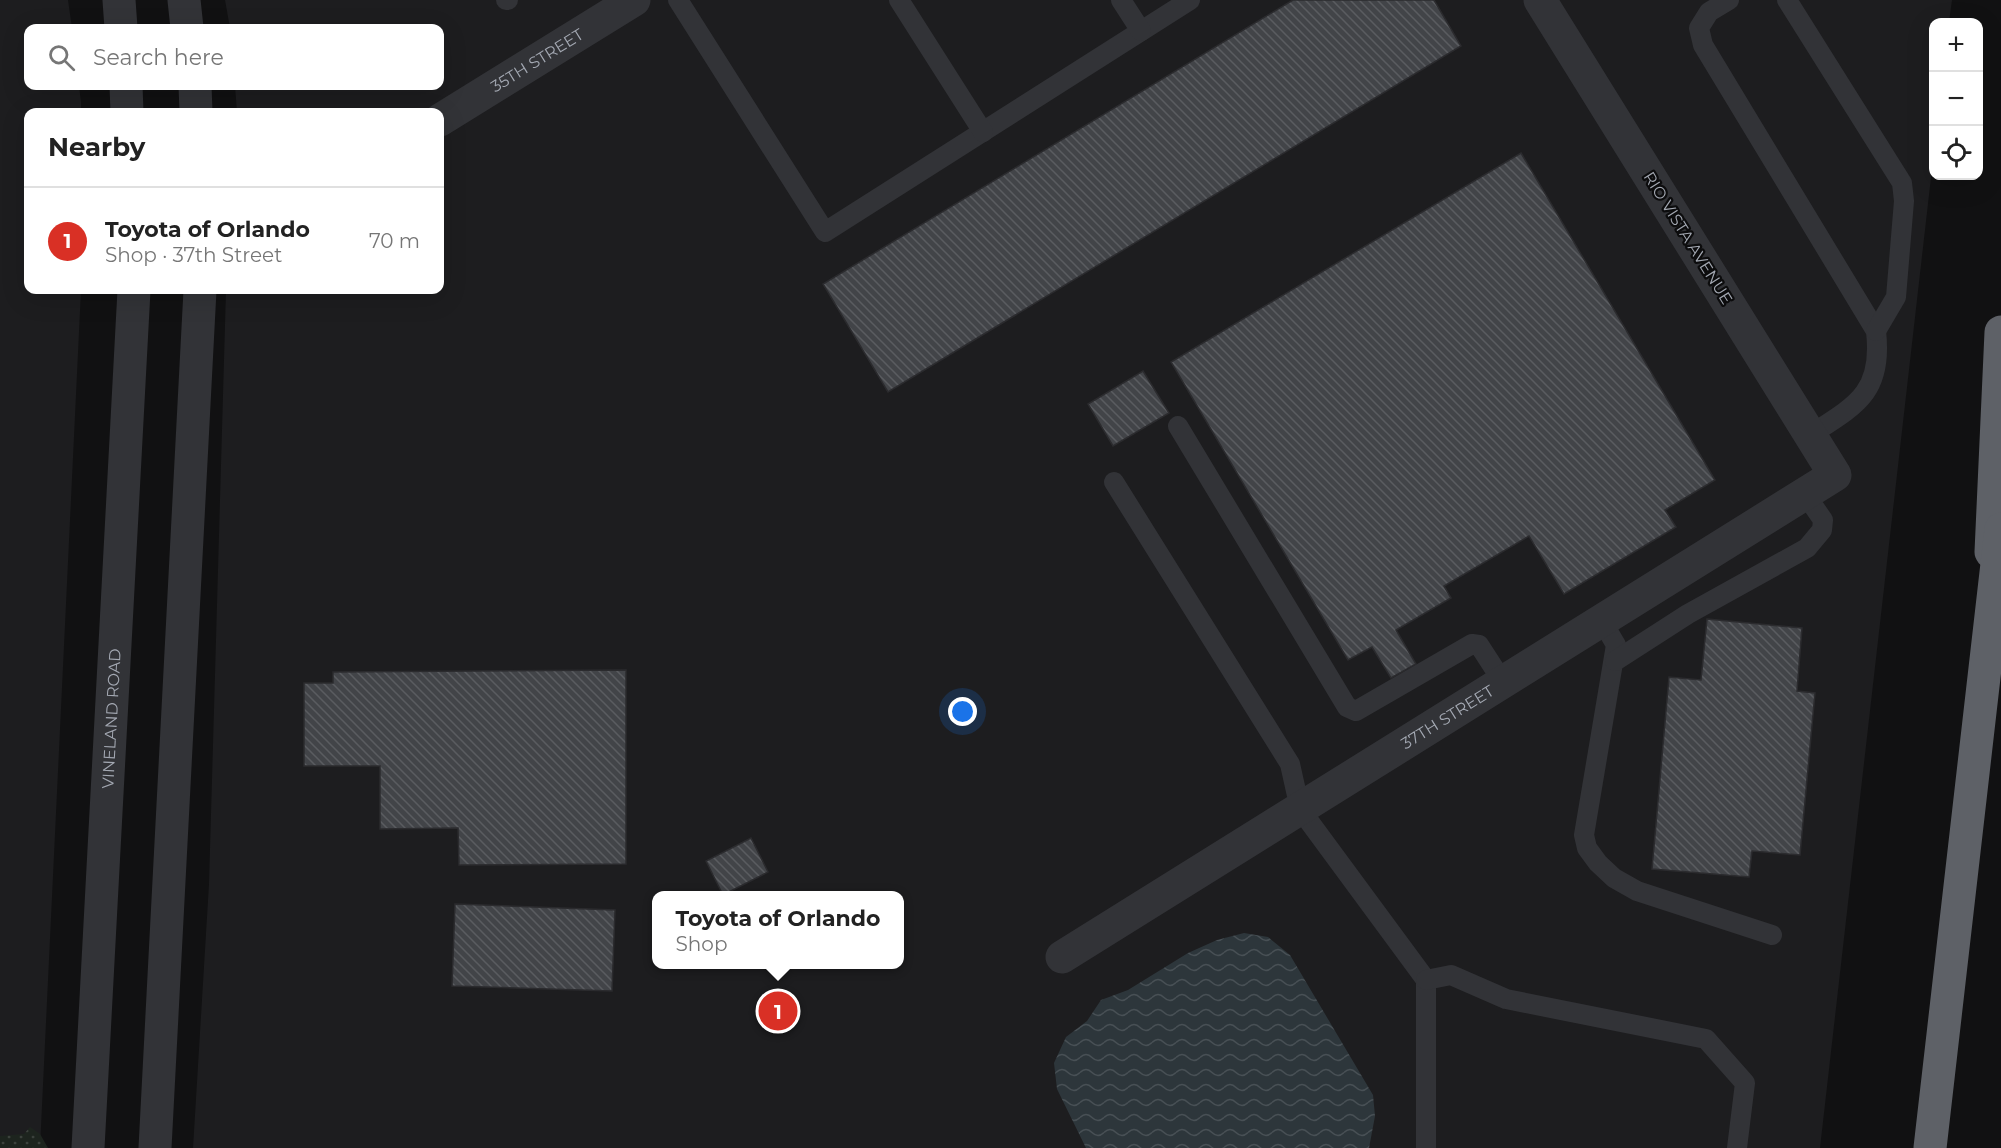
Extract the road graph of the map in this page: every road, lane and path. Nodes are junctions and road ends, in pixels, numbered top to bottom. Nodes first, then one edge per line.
1 (119, 0) edge
2 (184, 0) edge
3 (634, 0) edge
4 (678, 0) edge
5 (899, 0) edge
6 (1121, 0) edge
7 (1190, 0) edge
8 (1540, 0) edge
9 (1729, 0) edge
10 (1787, 0) edge
11 (121, 24) edge
12 (187, 24) edge
13 (1141, 31) junction
14 (126, 90) edge
15 (195, 90) edge
16 (127, 108) edge
17 (196, 108) edge
18 (444, 118) edge
19 (983, 132) junction
20 (134, 294) edge
21 (200, 294) edge
22 (1876, 331) junction
23 (2001, 332) edge
24 (1178, 426) dead end
25 (1810, 435) junction
26 (1835, 475) joint
27 (1114, 482) dead end
28 (1805, 494) junction
29 (2001, 528) edge
30 (1602, 621) junction
31 (1615, 661) junction
32 (1985, 680) junction
33 (1503, 682) junction
34 (1300, 808) junction
35 (1772, 935) dead end
36 (1062, 957) dead end
37 (1426, 980) junction
38 (88, 1148) edge
39 (155, 1148) edge
40 (1426, 1148) edge
41 (1737, 1148) edge
42 (1930, 1148) edge

1 - 11 street
2 - 12 street
3 - 18 street, 35TH STREET
4 - 19 lane
5 - 19 lane
6 - 13 lane
7 - 13 lane
8 - 25 street, RIO VISTA AVENUE
9 - 22 lane
10 - 22 lane
13 - 19 lane
14 - 16 street
15 - 17 street
20 - 38 street, VINELAND ROAD
21 - 39 street
22 - 25 lane
23 - 32 highway
24 - 33 lane
25 - 26 street, RIO VISTA AVENUE
26 - 28 street, 37TH STREET
27 - 34 lane
28 - 30 street, 37TH STREET
28 - 31 lane
29 - 32 highway
30 - 31 lane
30 - 33 street, 37TH STREET
31 - 35 lane
32 - 42 highway
33 - 34 street, 37TH STREET
34 - 36 street, 37TH STREET
34 - 37 lane
37 - 40 lane
37 - 41 lane

